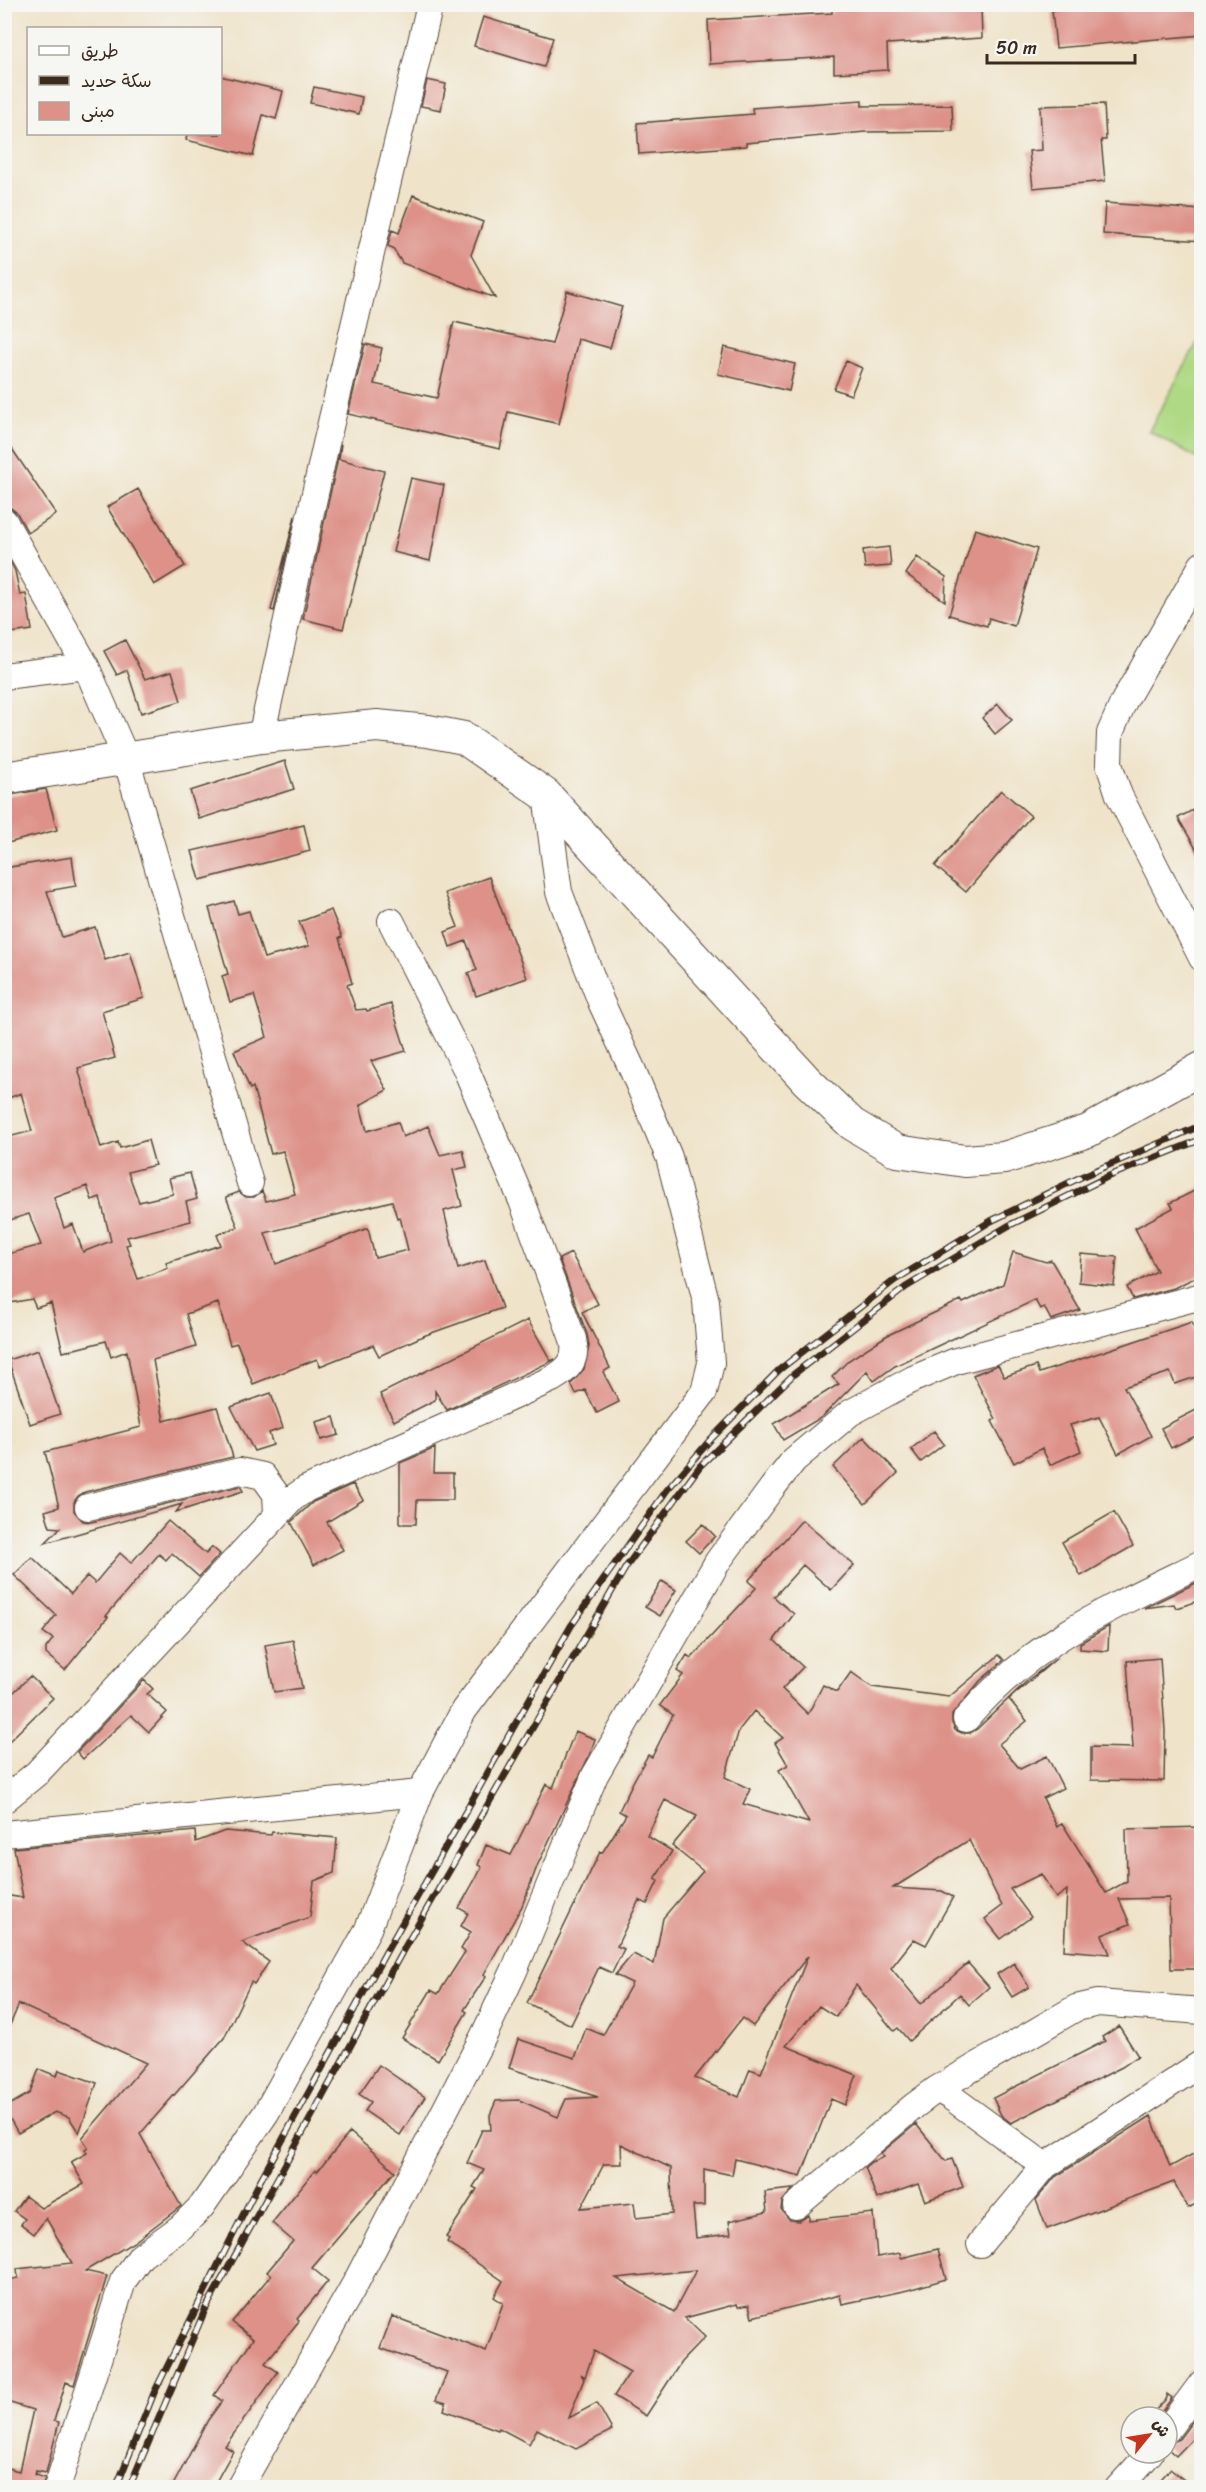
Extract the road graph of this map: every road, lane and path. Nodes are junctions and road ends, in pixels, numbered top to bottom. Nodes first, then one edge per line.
1 (430, 4) edge
2 (8, 532) edge
3 (1202, 566) edge
4 (86, 666) junction
5 (4, 676) edge
6 (261, 737) junction
7 (126, 758) junction
8 (4, 778) edge
9 (546, 795) junction
10 (391, 921) dead end
11 (1202, 958) edge
12 (1202, 1068) edge
13 (250, 1183) dead end
14 (1202, 1296) edge
15 (88, 1507) dead end
16 (277, 1513) junction
17 (1202, 1563) edge
18 (966, 1719) dead end
19 (420, 1793) junction
20 (4, 1800) edge
21 (4, 1834) edge
22 (1202, 2011) edge
23 (1202, 2063) edge
24 (937, 2089) junction
25 (1045, 2166) junction
26 (796, 2206) dead end
27 (980, 2244) dead end
28 (1202, 2382) edge
29 (1179, 2414) edge
30 (1139, 2465) edge
31 (57, 2487) edge
32 (239, 2487) edge
33 (1118, 2487) edge

1 - 6 street
2 - 4 street
3 - 11 street
4 - 5 street
4 - 7 street
6 - 7 main road
6 - 9 main road
7 - 8 main road
7 - 13 street
9 - 12 main road
9 - 19 street
10 - 16 street
14 - 32 street
15 - 16 street
16 - 20 street
17 - 18 street
19 - 21 street
19 - 31 street
22 - 24 street
23 - 25 street
24 - 25 street
24 - 26 street
25 - 27 street
28 - 29 street
30 - 33 street

